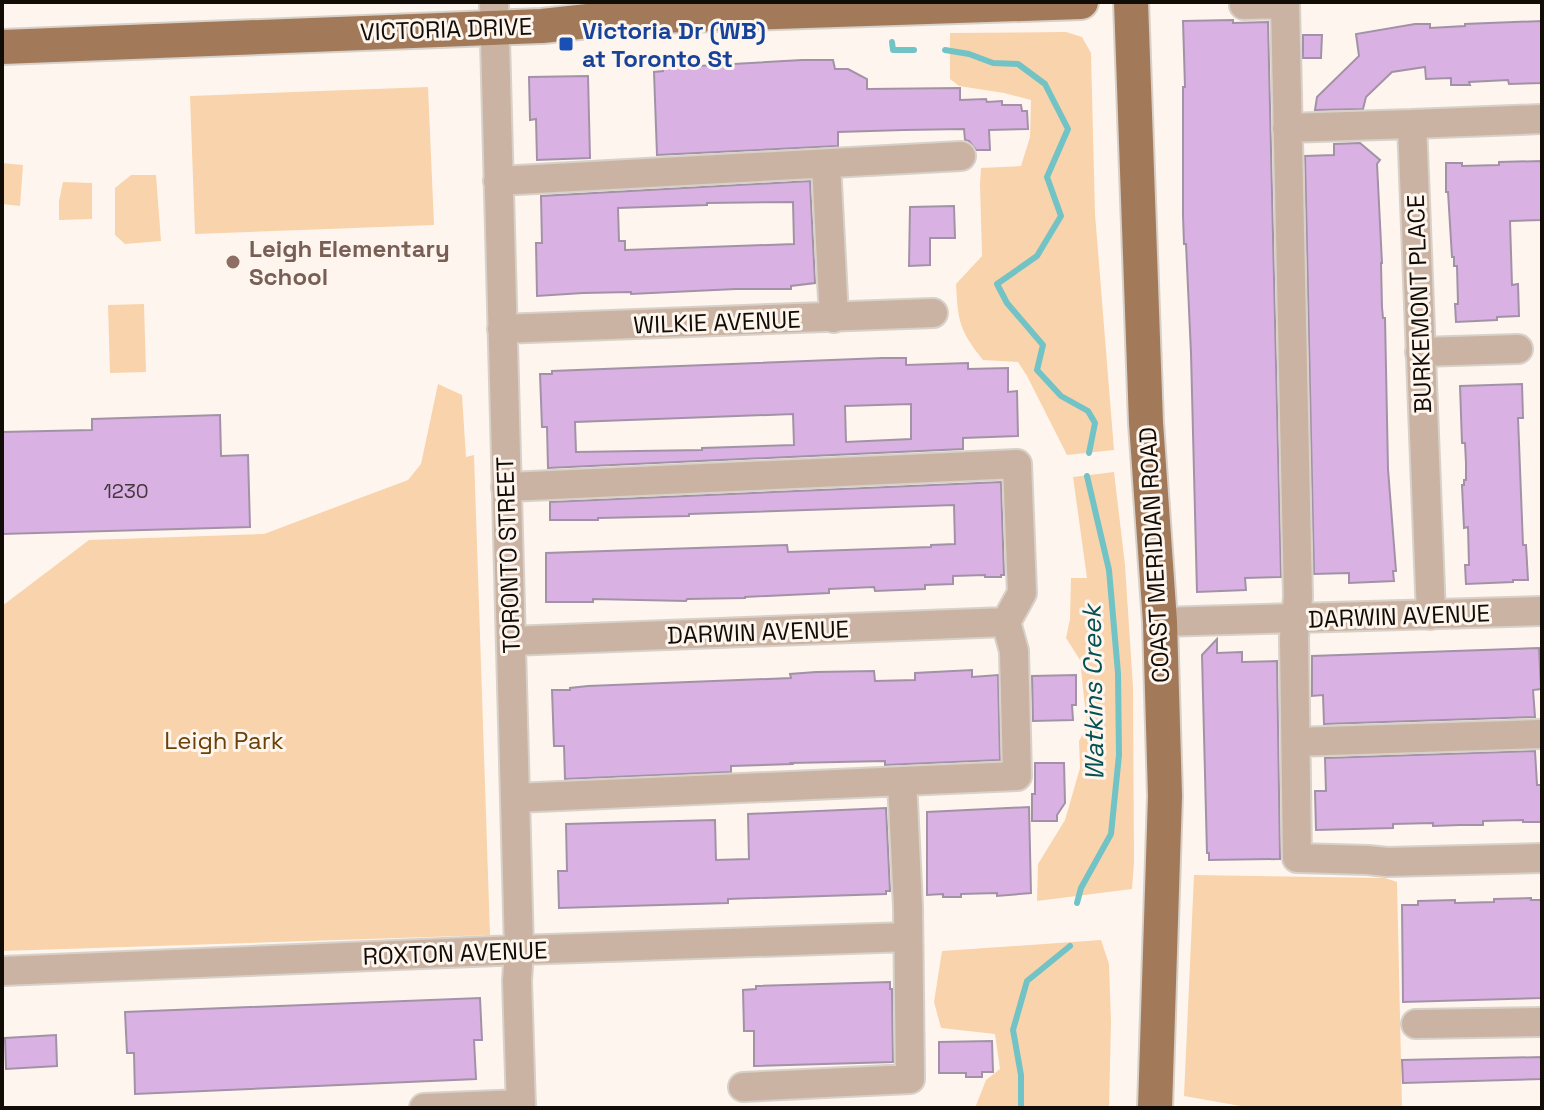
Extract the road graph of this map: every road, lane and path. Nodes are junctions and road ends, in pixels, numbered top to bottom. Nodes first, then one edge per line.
1 (1081, 2) edge
2 (1131, 2) edge
3 (1285, 3) edge
4 (971, 4) edge
5 (1244, 5) dead end
6 (494, 15) edge
7 (2, 47) edge
8 (1542, 119) edge
9 (1412, 124) junction
10 (1287, 128) junction
11 (961, 156) dead end
12 (826, 164) junction
13 (498, 181) junction
14 (933, 313) dead end
15 (834, 318) junction
16 (502, 329) junction
17 (1518, 349) dead end
18 (1420, 352) junction
19 (506, 487) junction
20 (1542, 611) edge
21 (1431, 615) junction
22 (1295, 618) junction
23 (1006, 622) junction
24 (1160, 622) junction
25 (511, 641) junction
26 (1542, 734) edge
27 (1296, 742) junction
28 (902, 781) junction
29 (515, 798) junction
30 (1542, 858) edge
31 (908, 937) junction
32 (519, 950) junction
33 (2, 971) edge
34 (1542, 1022) edge
35 (1416, 1024) dead end
36 (743, 1087) dead end
37 (521, 1106) edge
38 (424, 1108) edge
39 (1155, 1108) edge

1 - 4 main road, VICTORIA DRIVE
2 - 24 main road, COAST MERIDIAN ROAD
3 - 5 street
3 - 10 street
4 - 6 main road, VICTORIA DRIVE
6 - 7 main road, VICTORIA DRIVE
6 - 13 street, TORONTO STREET
8 - 9 street
9 - 10 street
9 - 18 street, BURKEMONT PLACE
10 - 22 street
11 - 12 street
12 - 13 street
12 - 15 street
13 - 16 street, TORONTO STREET
14 - 15 street, WILKIE AVENUE
15 - 16 street, WILKIE AVENUE
16 - 19 street, TORONTO STREET
17 - 18 street
18 - 21 street, BURKEMONT PLACE
19 - 23 street
19 - 25 street, TORONTO STREET
20 - 21 street, DARWIN AVENUE
21 - 22 street, DARWIN AVENUE
22 - 24 street, DARWIN AVENUE
22 - 27 street
23 - 25 street, DARWIN AVENUE
23 - 28 street
24 - 39 main road, COAST MERIDIAN ROAD
25 - 29 street, TORONTO STREET
26 - 27 street
27 - 30 street
28 - 29 street
28 - 31 street
29 - 32 street, TORONTO STREET
31 - 32 street, ROXTON AVENUE
31 - 36 street
32 - 33 street, ROXTON AVENUE
32 - 37 street, TORONTO STREET
34 - 35 street
37 - 38 street

